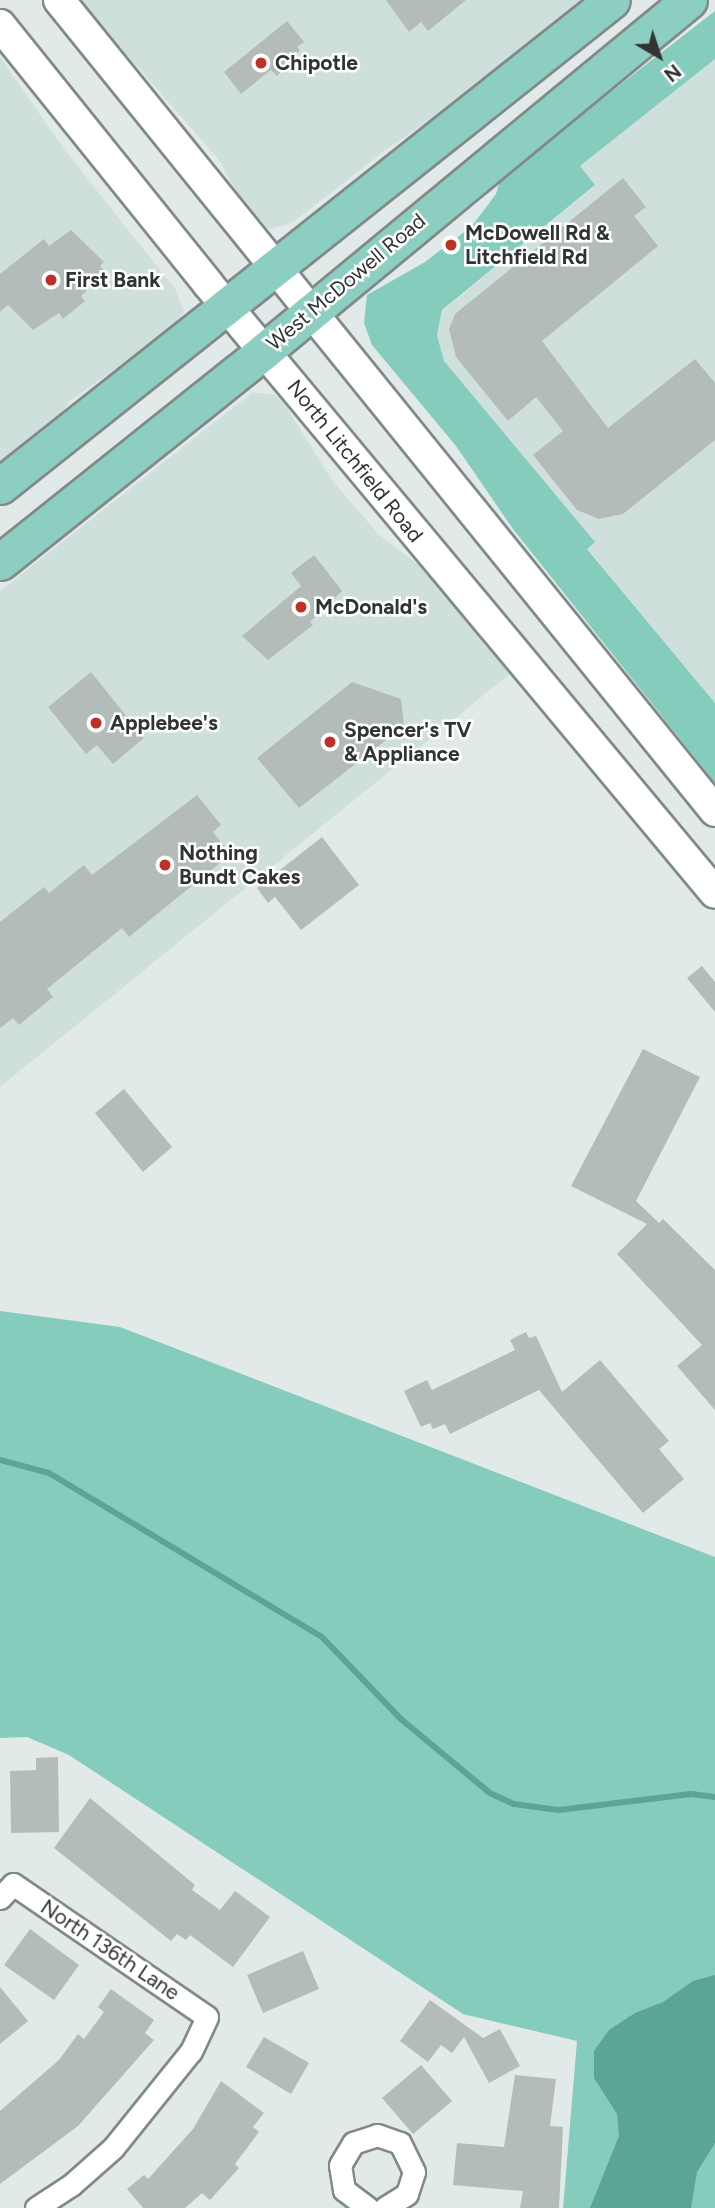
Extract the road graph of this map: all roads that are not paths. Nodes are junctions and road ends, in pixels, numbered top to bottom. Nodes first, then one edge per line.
1 (59, 0) edge
2 (612, 0) edge
3 (689, 0) edge
4 (0, 25) edge
5 (276, 268) junction
6 (226, 306) junction
7 (311, 311) junction
8 (264, 351) junction
9 (0, 486) edge
10 (0, 562) edge
11 (715, 811) edge
12 (715, 893) edge
13 (7, 1891) edge
14 (404, 2202) edge
15 (36, 2208) edge
16 (368, 2208) edge
17 (385, 2208) edge

1 - 5 main road
2 - 5 main road
3 - 7 main road, West McDowell Road
4 - 6 main road, North Litchfield Road
5 - 6 main road
5 - 7 main road
6 - 8 main road, North Litchfield Road
6 - 9 main road
7 - 8 main road, West McDowell Road
7 - 11 main road
8 - 10 main road, West McDowell Road
8 - 12 main road, North Litchfield Road
13 - 15 street, North 136th Lane
14 - 16 street
14 - 17 street

